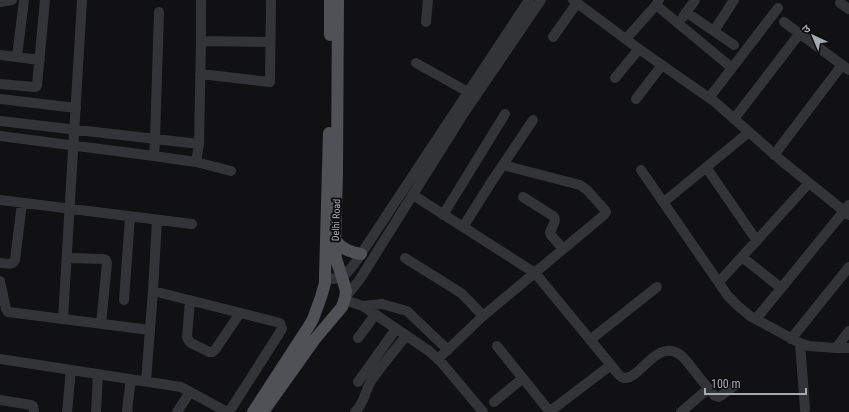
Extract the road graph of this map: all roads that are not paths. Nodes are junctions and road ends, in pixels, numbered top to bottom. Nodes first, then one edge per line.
1 (12, 0) edge
2 (24, 0) edge
3 (45, 0) edge
4 (82, 0) edge
5 (201, 0) edge
6 (271, 0) edge
7 (330, 0) edge
8 (338, 0) edge
9 (428, 0) edge
10 (528, 0) edge
11 (541, 0) edge
12 (694, 0) edge
13 (734, 0) edge
14 (0, 2) edge
15 (575, 2) edge
16 (658, 2) edge
17 (840, 3) dead end
18 (778, 8) dead end
19 (849, 9) edge
20 (159, 12) dead end
21 (686, 12) junction
22 (426, 22) dead end
23 (784, 22) dead end
24 (678, 24) junction
25 (714, 31) junction
26 (800, 33) junction
27 (553, 37) dead end
28 (626, 40) junction
29 (201, 41) junction
30 (270, 42) junction
31 (734, 45) dead end
32 (639, 49) junction
33 (0, 55) edge
34 (17, 57) junction
35 (40, 60) junction
36 (416, 63) dead end
37 (662, 65) junction
38 (732, 68) junction
39 (845, 68) edge
40 (200, 74) junction
41 (615, 78) dead end
42 (0, 84) edge
43 (468, 92) junction
44 (709, 98) junction
45 (636, 99) dead end
46 (0, 100) edge
47 (76, 108) junction
48 (505, 114) dead end
49 (734, 119) junction
50 (533, 120) dead end
51 (0, 121) edge
52 (75, 129) junction
53 (749, 132) junction
54 (0, 136) edge
55 (155, 139) junction
56 (198, 144) junction
57 (74, 146) junction
58 (774, 155) junction
59 (154, 156) junction
60 (196, 162) junction
61 (502, 165) junction
62 (706, 167) junction
63 (641, 170) dead end
64 (231, 171) dead end
65 (809, 183) junction
66 (413, 195) junction
67 (523, 197) dead end
68 (0, 200) edge
69 (664, 202) junction
70 (22, 203) junction
71 (70, 209) junction
72 (847, 210) edge
73 (443, 215) junction
74 (130, 217) junction
75 (156, 220) junction
76 (192, 224) dead end
77 (463, 227) junction
78 (335, 240) junction
79 (757, 241) junction
80 (563, 249) junction
81 (361, 254) junction
82 (742, 256) junction
83 (67, 258) junction
84 (405, 258) dead end
85 (0, 263) edge
86 (849, 267) edge
87 (535, 273) junction
88 (325, 277) junction
89 (342, 277) junction
90 (0, 281) edge
91 (719, 282) junction
92 (658, 287) dead end
93 (781, 288) junction
94 (153, 291) junction
95 (345, 299) junction
96 (124, 300) dead end
97 (190, 300) junction
98 (363, 306) junction
99 (240, 313) junction
100 (314, 315) junction
101 (375, 315) junction
102 (483, 316) junction
103 (63, 319) junction
104 (756, 319) junction
105 (329, 323) junction
106 (101, 324) junction
107 (396, 329) junction
108 (150, 330) junction
109 (849, 331) edge
110 (406, 336) junction
111 (358, 338) dead end
112 (590, 340) junction
113 (795, 341) junction
114 (497, 346) dead end
115 (836, 348) junction
116 (849, 348) edge
117 (448, 350) junction
118 (0, 359) edge
119 (438, 359) junction
120 (611, 365) junction
121 (71, 370) junction
122 (98, 374) junction
123 (523, 378) junction
124 (132, 379) junction
125 (146, 381) junction
126 (358, 382) dead end
127 (733, 387) dead end
128 (709, 388) junction
129 (190, 392) junction
130 (0, 400) edge
131 (494, 402) dead end
132 (805, 409) dead end
133 (34, 412) edge
134 (67, 412) edge
135 (96, 412) edge
136 (128, 412) edge
137 (177, 412) edge
138 (228, 412) edge
139 (253, 412) edge
140 (263, 412) edge
141 (356, 412) edge
142 (483, 412) edge
143 (550, 412) edge
144 (681, 412) edge

1 - 14 street
2 - 34 street
3 - 35 street
4 - 47 street
5 - 29 street
6 - 30 street
7 - 88 main road
8 - 78 main road, Delhi Road
9 - 22 street
10 - 43 street
11 - 66 street
12 - 21 street
13 - 25 street
15 - 27 street
15 - 28 street
16 - 24 street
16 - 28 street
17 - 19 street
18 - 38 street
20 - 55 street
21 - 24 street
21 - 25 street
23 - 26 street
24 - 38 street
25 - 31 street
26 - 39 street
26 - 49 street
28 - 32 street
29 - 30 street
29 - 40 street
30 - 40 street
32 - 37 street
32 - 41 street
33 - 34 street
34 - 35 street
35 - 42 street
36 - 43 street
37 - 44 street
37 - 45 street
38 - 44 street
39 - 58 street
40 - 56 street
43 - 81 street
44 - 49 street
46 - 47 street
47 - 52 street
48 - 73 street
49 - 53 street
50 - 61 street
51 - 52 street
52 - 55 street
52 - 57 street
53 - 58 street
53 - 62 street
54 - 57 street
55 - 56 street
55 - 59 street
56 - 60 street
57 - 59 street
57 - 71 street
58 - 65 street
59 - 60 street
60 - 64 street
61 - 77 street
61 - 80 street
62 - 69 street
62 - 79 street
63 - 69 street
65 - 72 street
65 - 79 street
66 - 73 street
66 - 95 street
67 - 80 street
68 - 70 street
69 - 91 street
70 - 71 street
70 - 85 street
71 - 74 street
71 - 83 street
72 - 93 street
73 - 77 street
74 - 75 street
74 - 96 street
75 - 76 street
75 - 94 street
77 - 87 street
78 - 81 main road
78 - 89 main road, Delhi Road
79 - 82 street
80 - 87 street
81 - 89 street
82 - 91 street
82 - 93 street
83 - 103 street
83 - 106 street
84 - 102 street
86 - 113 street
87 - 102 street
87 - 112 street
88 - 89 street
88 - 100 main road
89 - 95 main road, Delhi Road
90 - 103 street
91 - 104 street
92 - 112 street
93 - 104 street
94 - 97 street
94 - 108 street
95 - 98 street
95 - 105 main road
97 - 99 street
97 - 99 street
98 - 101 street
98 - 117 street
99 - 138 street
100 - 105 main road
100 - 139 main road
101 - 107 street
101 - 111 street
102 - 117 street
103 - 106 street
104 - 113 street
105 - 140 main road
106 - 108 street
107 - 110 street
107 - 126 street
108 - 125 street
109 - 115 street
110 - 119 street
110 - 141 street
112 - 120 street
113 - 115 street
113 - 132 street
114 - 123 street
115 - 116 street
117 - 119 street
118 - 121 street
119 - 142 street
120 - 128 street
120 - 143 street
121 - 122 street
121 - 134 street
122 - 124 street
122 - 135 street
123 - 131 street
123 - 143 street
124 - 125 street
124 - 136 street
125 - 129 street
127 - 128 street
128 - 144 street
129 - 137 street
129 - 138 street
130 - 133 street

